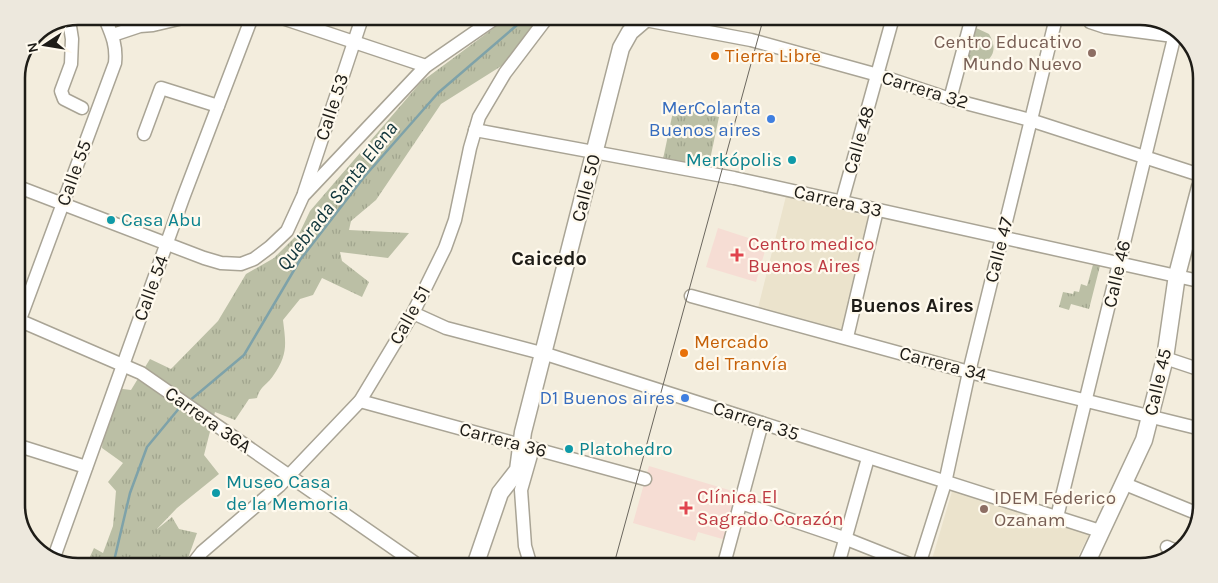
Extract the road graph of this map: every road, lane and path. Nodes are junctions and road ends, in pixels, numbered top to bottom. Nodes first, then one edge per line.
1 (108, 25) edge
2 (153, 25) edge
3 (249, 25) edge
4 (303, 25) edge
5 (359, 25) edge
6 (485, 25) edge
7 (541, 25) edge
8 (638, 25) edge
9 (671, 25) edge
10 (891, 25) edge
11 (971, 25) edge
12 (1054, 25) edge
13 (1099, 25) edge
14 (70, 26) edge
15 (1167, 33) edge
16 (113, 35) junction
17 (1176, 40) edge
18 (353, 42) junction
19 (426, 66) junction
20 (878, 76) junction
21 (950, 99) junction
22 (218, 106) junction
23 (82, 108) dead end
24 (1030, 120) junction
25 (475, 130) junction
26 (144, 134) dead end
27 (595, 154) junction
28 (1145, 158) junction
29 (1193, 173) edge
30 (25, 189) edge
31 (303, 196) junction
32 (842, 201) junction
33 (62, 203) junction
34 (877, 210) junction
35 (1193, 214) edge
36 (1002, 237) junction
37 (167, 242) junction
38 (1119, 263) junction
39 (1177, 276) junction
40 (1193, 280) edge
41 (691, 296) dead end
42 (25, 304) edge
43 (413, 313) junction
44 (25, 326) edge
45 (847, 337) junction
46 (544, 353) junction
47 (1165, 358) junction
48 (123, 364) junction
49 (1193, 367) edge
50 (969, 372) junction
51 (1085, 400) junction
52 (360, 401) junction
53 (1150, 417) junction
54 (762, 423) junction
55 (1193, 427) edge
56 (527, 446) junction
57 (25, 448) edge
58 (868, 458) junction
59 (86, 467) junction
60 (289, 476) junction
61 (646, 479) dead end
62 (945, 483) junction
63 (517, 484) junction
64 (1125, 484) junction
65 (741, 503) junction
66 (1192, 512) edge
67 (1057, 517) junction
68 (1100, 531) junction
69 (844, 538) junction
70 (56, 553) edge
71 (197, 558) edge
72 (408, 558) edge
73 (478, 558) edge
74 (529, 558) edge
75 (726, 558) edge
76 (840, 558) edge
77 (894, 558) edge
78 (922, 558) edge
79 (1088, 558) edge

1 - 16 street, Calle 55
2 - 16 street
3 - 22 street, Calle 54
4 - 18 street
5 - 18 street, Calle 53
6 - 19 street
7 - 25 street, Calle 51
8 - 27 main road, Calle 50
9 - 20 street, Carrera 32
10 - 20 street, Calle 48
11 - 21 street
12 - 24 street, Calle 47
13 - 15 street
14 - 23 street
16 - 33 street, Calle 55
17 - 28 street, Calle 46
18 - 19 street
18 - 31 street, Calle 53
19 - 31 street
20 - 21 street, Carrera 32
20 - 32 street, Calle 48
21 - 24 street, Carrera 32
22 - 26 street
22 - 37 street, Calle 54
24 - 28 street, Carrera 32
24 - 36 street, Calle 47
25 - 27 street, Carrera 33
25 - 43 street, Calle 51
27 - 32 street, Carrera 33
27 - 46 main road, Calle 50
28 - 29 street, Carrera 32
28 - 38 street, Calle 46
30 - 33 street
31 - 37 street
32 - 34 street, Carrera 33
33 - 37 street
33 - 42 street, Calle 55
34 - 36 street, Carrera 33
34 - 45 street
35 - 39 main road, Calle 45
36 - 38 street, Carrera 33
36 - 50 street, Calle 47
37 - 48 street, Calle 54
38 - 39 street, Carrera 33
38 - 51 street, Calle 46
39 - 40 street, Carrera 33
39 - 47 main road, Calle 45
41 - 45 street, Carrera 34
43 - 46 street, Carrera 35
43 - 52 street, Calle 51
44 - 48 street
45 - 50 street, Carrera 34
46 - 54 street, Carrera 35
46 - 56 main road, Calle 50
47 - 49 street
47 - 53 main road, Calle 45
48 - 59 street, Calle 54
48 - 60 street, Carrera 36A
50 - 51 street, Carrera 34
50 - 62 street, Calle 47
51 - 53 street, Carrera 34
51 - 67 street, Calle 46
52 - 56 street, Carrera 36
52 - 60 street, Calle 51
53 - 55 street, Carrera 34
53 - 64 main road, Calle 45
54 - 58 street, Carrera 35
54 - 65 street
56 - 61 street, Carrera 36
56 - 63 main road, Calle 50
57 - 59 street
58 - 62 street, Carrera 35
58 - 69 street
59 - 70 street, Calle 54
60 - 71 street, Calle 51
60 - 72 street, Carrera 36A
62 - 67 street, Carrera 35
62 - 78 street, Calle 47
63 - 73 main road, Calle 50
63 - 74 street
64 - 66 street
64 - 68 main road, Calle 45
65 - 69 street
65 - 75 street
67 - 68 street, Carrera 35
68 - 79 main road, Calle 45
69 - 76 street
69 - 77 street

